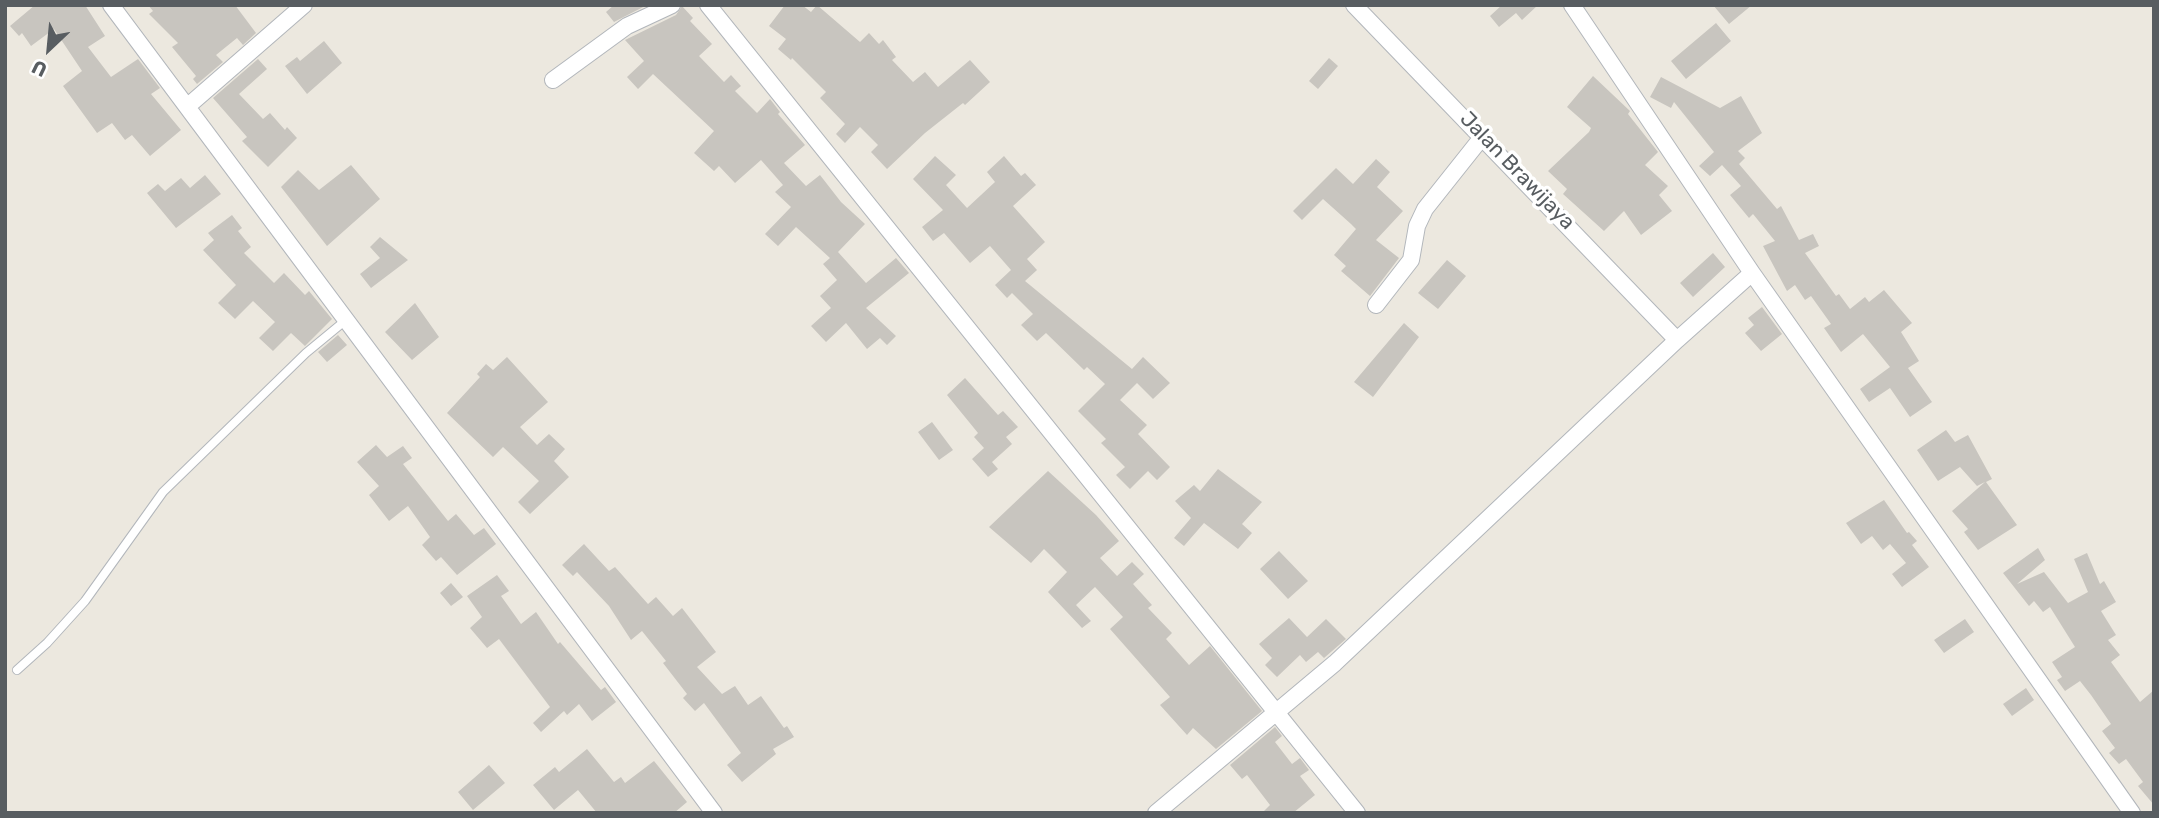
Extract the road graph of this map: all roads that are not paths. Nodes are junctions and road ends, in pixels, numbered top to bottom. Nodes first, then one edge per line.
1 (111, 5) edge
2 (304, 5) edge
3 (672, 5) edge
4 (708, 5) edge
5 (1354, 5) edge
6 (1572, 5) edge
7 (553, 80) dead end
8 (188, 106) junction
9 (1483, 136) junction
10 (1752, 273) junction
11 (1376, 305) dead end
12 (346, 320) junction
13 (1677, 340) junction
14 (17, 670) dead end
15 (1276, 715) junction
16 (714, 813) edge
17 (1156, 813) edge
18 (1357, 813) edge
19 (2132, 813) edge

1 - 8 street
2 - 8 street
3 - 7 street
4 - 15 street
5 - 9 street, Jalan Brawijaya
6 - 10 street
8 - 12 street
9 - 11 street
9 - 13 street, Jalan Brawijaya
10 - 13 street
10 - 19 street
12 - 14 lane
12 - 16 street
13 - 15 street
15 - 17 street
15 - 18 street

